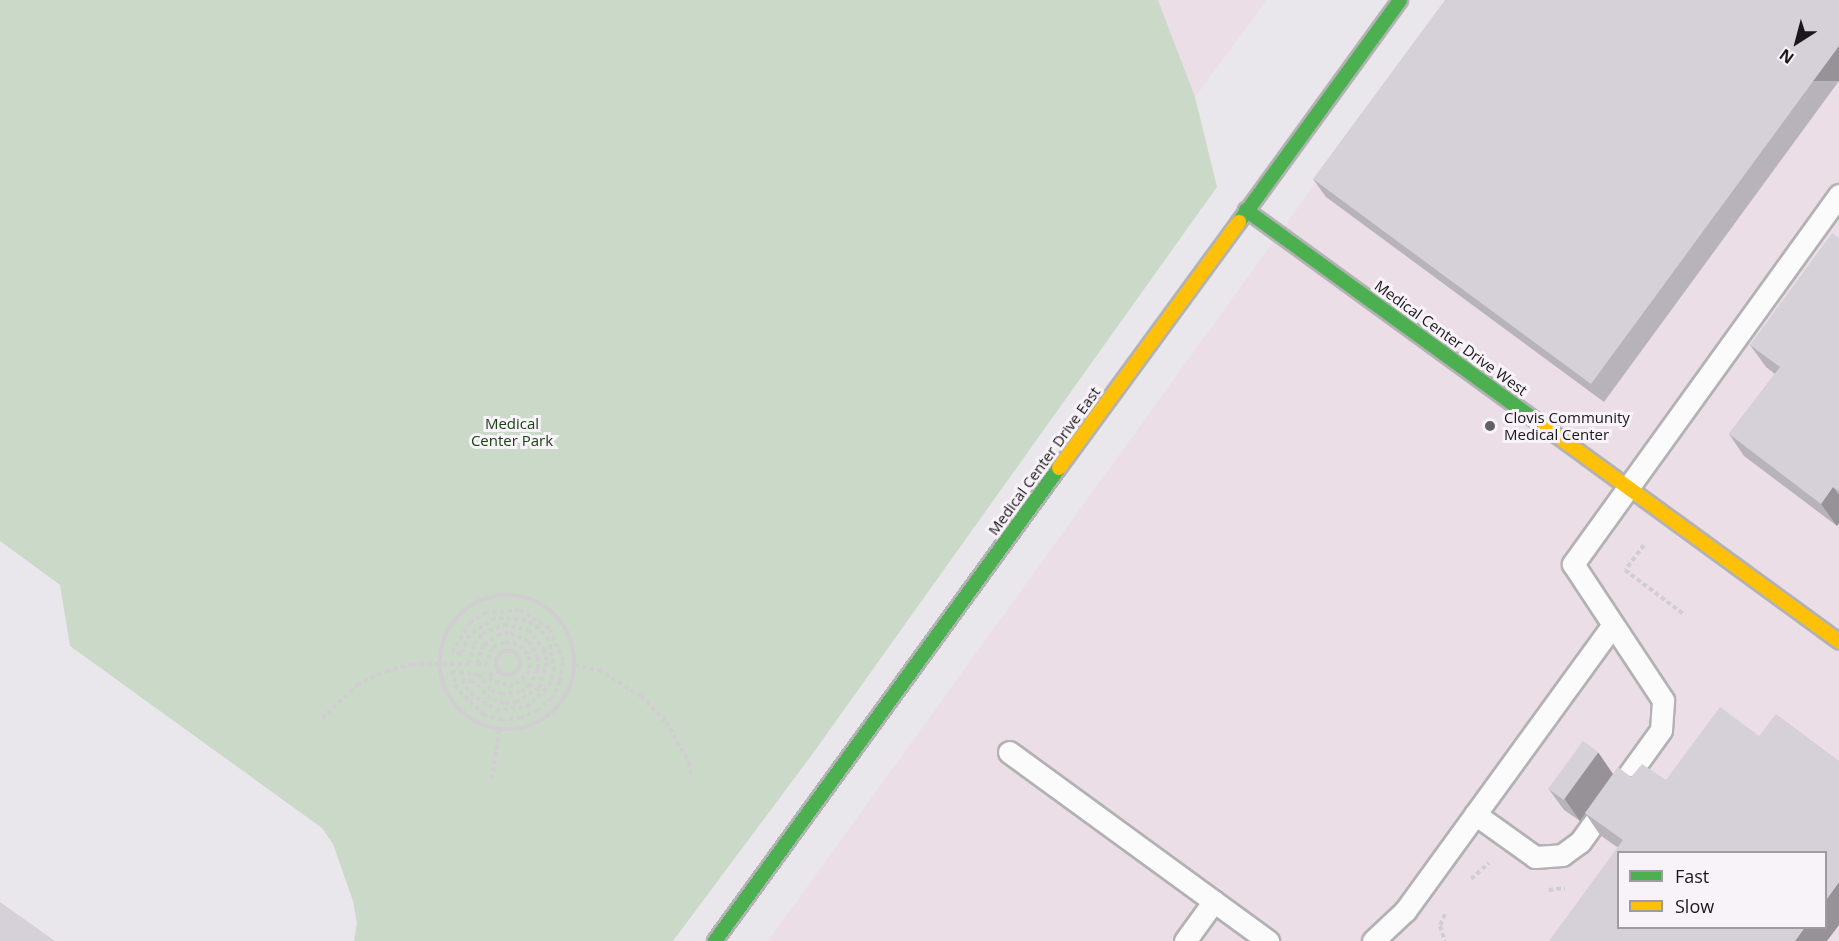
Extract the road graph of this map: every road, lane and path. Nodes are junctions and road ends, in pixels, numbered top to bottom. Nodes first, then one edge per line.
1 (1400, 0) edge
2 (1839, 195) edge
3 (1246, 210) junction
4 (1628, 487) junction
5 (1647, 541) dead end
6 (1685, 615) dead end
7 (1612, 626) junction
8 (1839, 641) edge
9 (440, 662) junction
10 (574, 665) junction
11 (500, 671) junction
12 (322, 718) dead end
13 (499, 730) junction
14 (1009, 752) dead end
15 (691, 775) dead end
16 (492, 779) dead end
17 (1475, 814) junction
18 (1497, 866) dead end
19 (1573, 886) dead end
20 (1465, 887) dead end
21 (1546, 890) dead end
22 (1214, 901) junction
23 (1450, 906) dead end
24 (715, 941) edge
25 (1185, 941) edge
26 (1268, 941) edge
27 (1373, 941) edge
28 (1445, 941) edge

1 - 3 street, Medical Center Drive East
2 - 4 lane
3 - 4 street, Medical Center Drive West
3 - 24 street, Medical Center Drive East
4 - 7 lane
4 - 8 street, Medical Center Drive West
5 - 6 path
7 - 17 lane
7 - 17 lane
9 - 10 path
9 - 11 path
9 - 12 path
9 - 13 path
10 - 13 path
10 - 15 path
11 - 11 path
13 - 16 path
14 - 22 lane
17 - 27 lane
18 - 20 path
19 - 21 path
22 - 25 lane
22 - 26 lane
23 - 28 path

